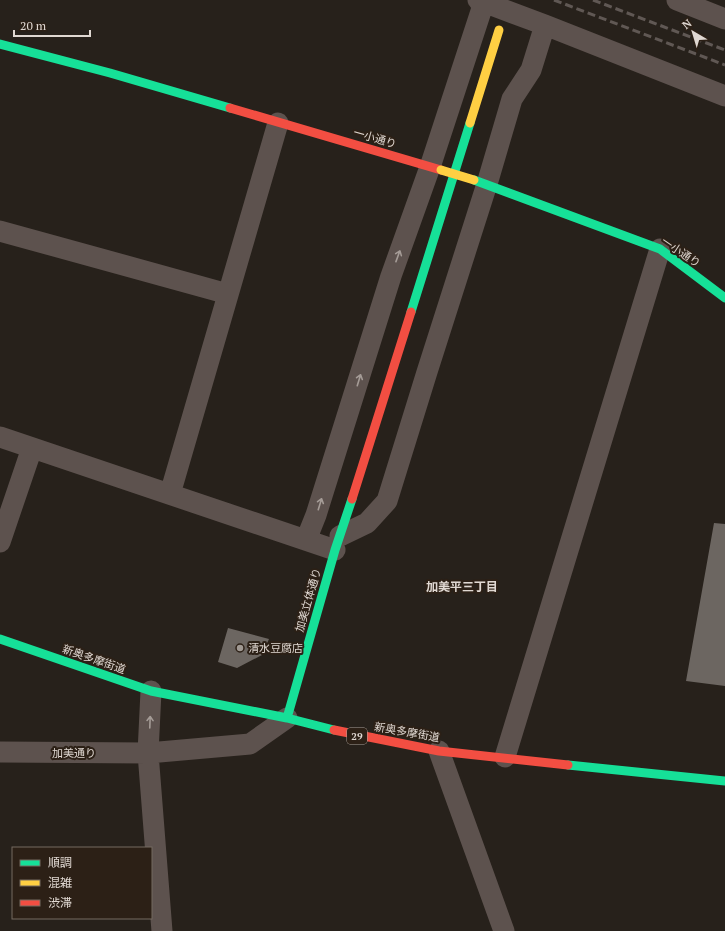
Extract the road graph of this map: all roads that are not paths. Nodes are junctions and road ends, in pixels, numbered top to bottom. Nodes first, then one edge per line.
1 (677, 0) edge
2 (481, 1) edge
3 (725, 19) edge
4 (545, 25) junction
5 (499, 30) dead end
6 (0, 44) edge
7 (725, 96) edge
8 (278, 123) junction
9 (436, 168) junction
10 (480, 182) junction
11 (0, 231) edge
12 (660, 249) junction
13 (228, 294) junction
14 (725, 298) edge
15 (0, 437) edge
16 (32, 448) junction
17 (170, 494) junction
18 (306, 540) junction
19 (0, 542) edge
20 (337, 543) junction
21 (0, 639) edge
22 (151, 691) junction
23 (287, 718) junction
24 (439, 751) junction
25 (0, 752) edge
26 (148, 753) junction
27 (505, 757) junction
28 (725, 781) edge
29 (162, 931) edge
30 (504, 931) edge

1 - 3 street
2 - 4 street
2 - 9 street
4 - 7 street
4 - 10 street
5 - 20 street, 加美立体通り
6 - 8 street, 一小通り
8 - 9 street, 一小通り
8 - 13 street
9 - 10 street, 一小通り, bridge
18 -> 9 street
10 - 12 street, 一小通り
10 - 20 street
11 - 13 street
12 - 14 street, 一小通り
12 - 27 street
13 - 17 street
15 - 16 street
16 - 17 street
16 - 19 street
17 - 18 street
18 - 20 street
20 - 23 street, 加美立体通り
21 - 22 street, 新奥多摩街道 / 29
22 - 23 street, 新奥多摩街道 / 29
26 -> 22 street
23 - 24 street, 新奥多摩街道 / 29
23 - 26 street, 加美通り
24 - 27 street, 新奥多摩街道 / 29
24 - 30 street
25 - 26 street, 加美通り
26 - 29 street
27 - 28 street, 新奥多摩街道 / 29

